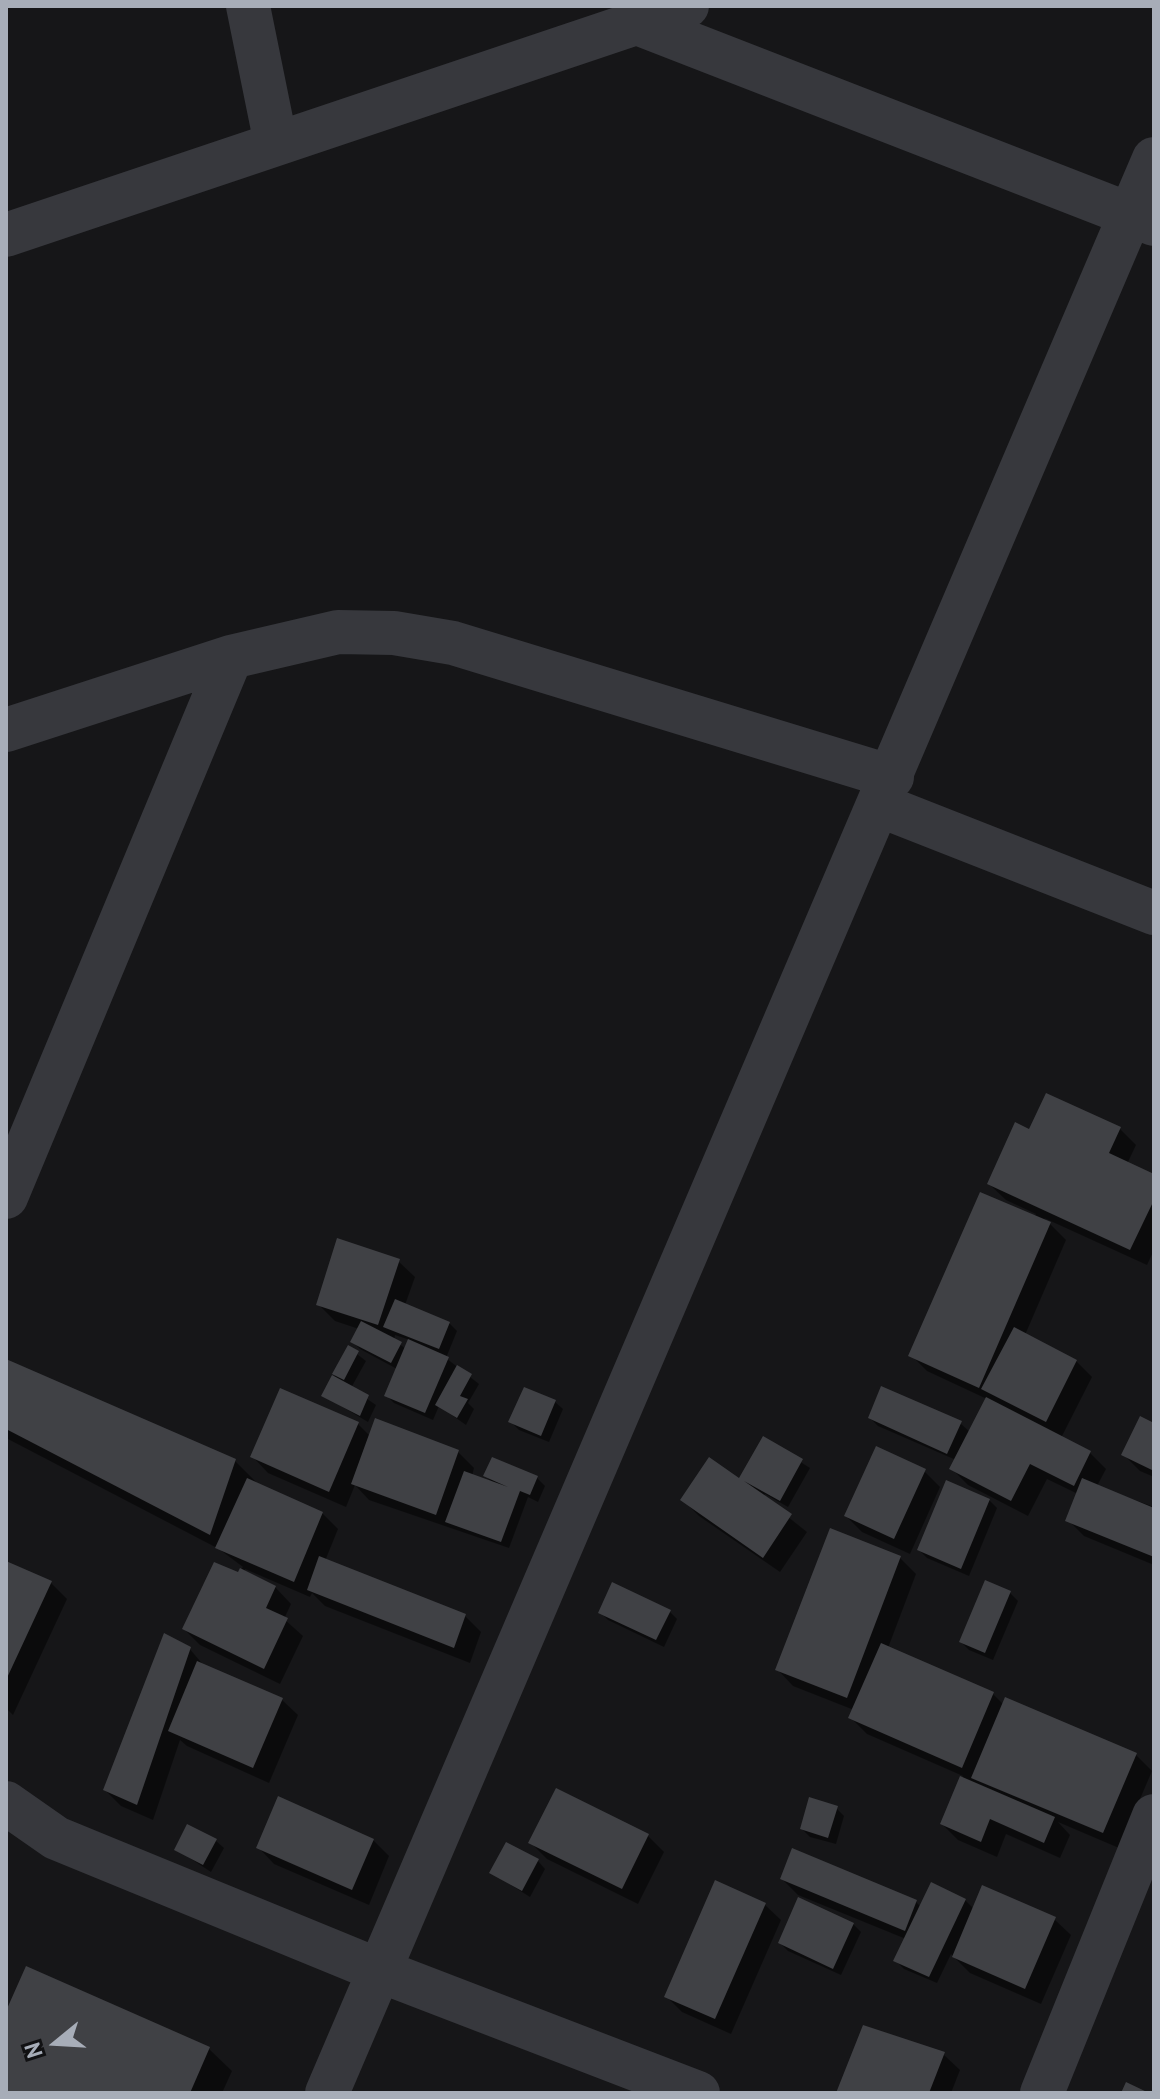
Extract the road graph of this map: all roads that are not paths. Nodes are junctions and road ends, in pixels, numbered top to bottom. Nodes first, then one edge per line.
1 (248, 6) edge
2 (687, 6) edge
3 (637, 23) junction
4 (276, 144) junction
5 (1154, 159) edge
6 (1142, 220) edge
7 (6, 235) edge
8 (231, 657) junction
9 (6, 730) edge
10 (886, 791) junction
11 (1154, 913) edge
12 (6, 1197) edge
13 (6, 1803) edge
14 (1154, 1816) edge
15 (378, 1970) junction
16 (327, 2093) edge
17 (698, 2093) edge
18 (1042, 2093) edge

1 - 4 street
2 - 3 street
3 - 4 street
3 - 6 street
4 - 7 street
5 - 6 street
6 - 10 street
8 - 9 street
8 - 10 street
8 - 12 street
10 - 11 street
10 - 15 street
13 - 15 street
14 - 18 street
15 - 16 street
15 - 17 street

